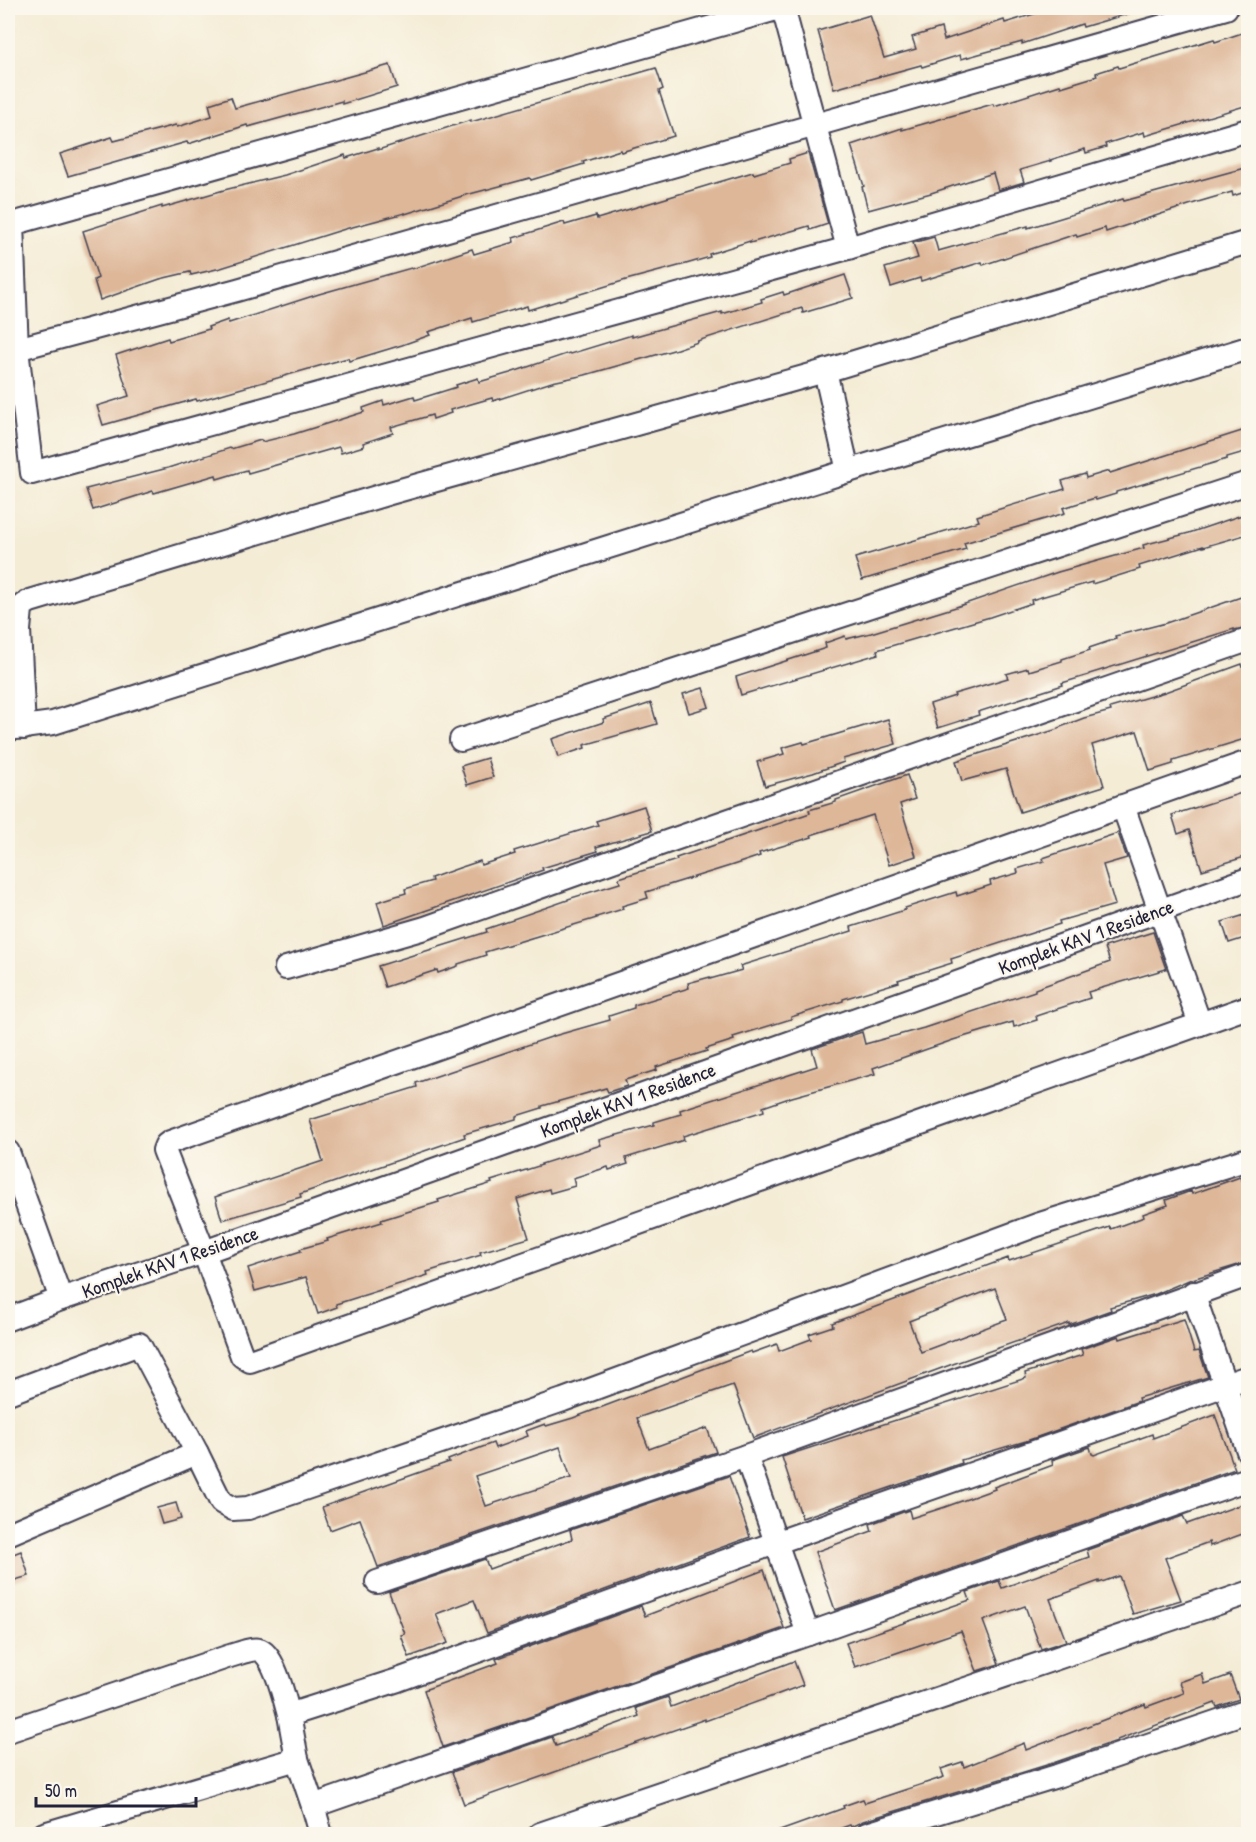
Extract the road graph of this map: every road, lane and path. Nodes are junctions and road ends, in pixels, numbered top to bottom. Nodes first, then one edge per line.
1 (781, 8) edge
2 (1226, 8) edge
3 (814, 124) junction
4 (1248, 130) edge
5 (1248, 242) edge
6 (849, 248) junction
7 (1248, 348) edge
8 (17, 349) junction
9 (825, 371) junction
10 (848, 471) junction
11 (1248, 483) edge
12 (1248, 640) edge
13 (16, 729) edge
14 (461, 740) dead end
15 (1248, 762) edge
16 (1123, 806) junction
17 (1248, 879) edge
18 (1159, 911) junction
19 (286, 968) dead end
20 (1248, 1007) edge
21 (1200, 1024) junction
22 (8, 1152) edge
23 (1248, 1159) edge
24 (15, 1197) edge
25 (204, 1252) junction
26 (1248, 1275) edge
27 (1193, 1293) junction
28 (61, 1299) junction
29 (8, 1319) edge
30 (1248, 1377) edge
31 (1226, 1385) junction
32 (8, 1393) edge
33 (1248, 1451) edge
34 (197, 1453) junction
35 (746, 1456) junction
36 (1248, 1479) edge
37 (8, 1534) edge
38 (775, 1543) junction
39 (377, 1582) dead end
40 (1248, 1593) edge
41 (808, 1634) junction
42 (1248, 1711) edge
43 (289, 1715) junction
44 (8, 1731) edge
45 (297, 1760) junction
46 (313, 1806) junction
47 (44, 1834) edge
48 (321, 1834) edge
49 (540, 1834) edge
50 (867, 1834) edge

1 - 3 street
1 - 8 street
2 - 3 street
3 - 6 street
3 - 8 street
4 - 6 street
5 - 9 street
6 - 8 street
7 - 10 street
9 - 10 street
9 - 13 street
10 - 13 street
11 - 14 street
12 - 19 street
15 - 16 street
16 - 18 street
16 - 25 street
17 - 18 street, Komplek KAV 1 Residence
18 - 21 street
18 - 25 street, Komplek KAV 1 Residence
20 - 21 street
21 - 25 street
22 - 24 street
23 - 34 street
24 - 28 street
25 - 28 street, Komplek KAV 1 Residence
26 - 27 street
27 - 31 street
27 - 35 street
28 - 29 street, Komplek KAV 1 Residence
30 - 31 street
31 - 33 street
31 - 38 street
32 - 34 street
34 - 37 street
35 - 38 street
35 - 39 street
36 - 41 street
38 - 41 street
38 - 43 street
40 - 49 street
41 - 46 street
42 - 50 street
43 - 44 street
43 - 45 street
45 - 46 street
45 - 47 street
46 - 48 street

